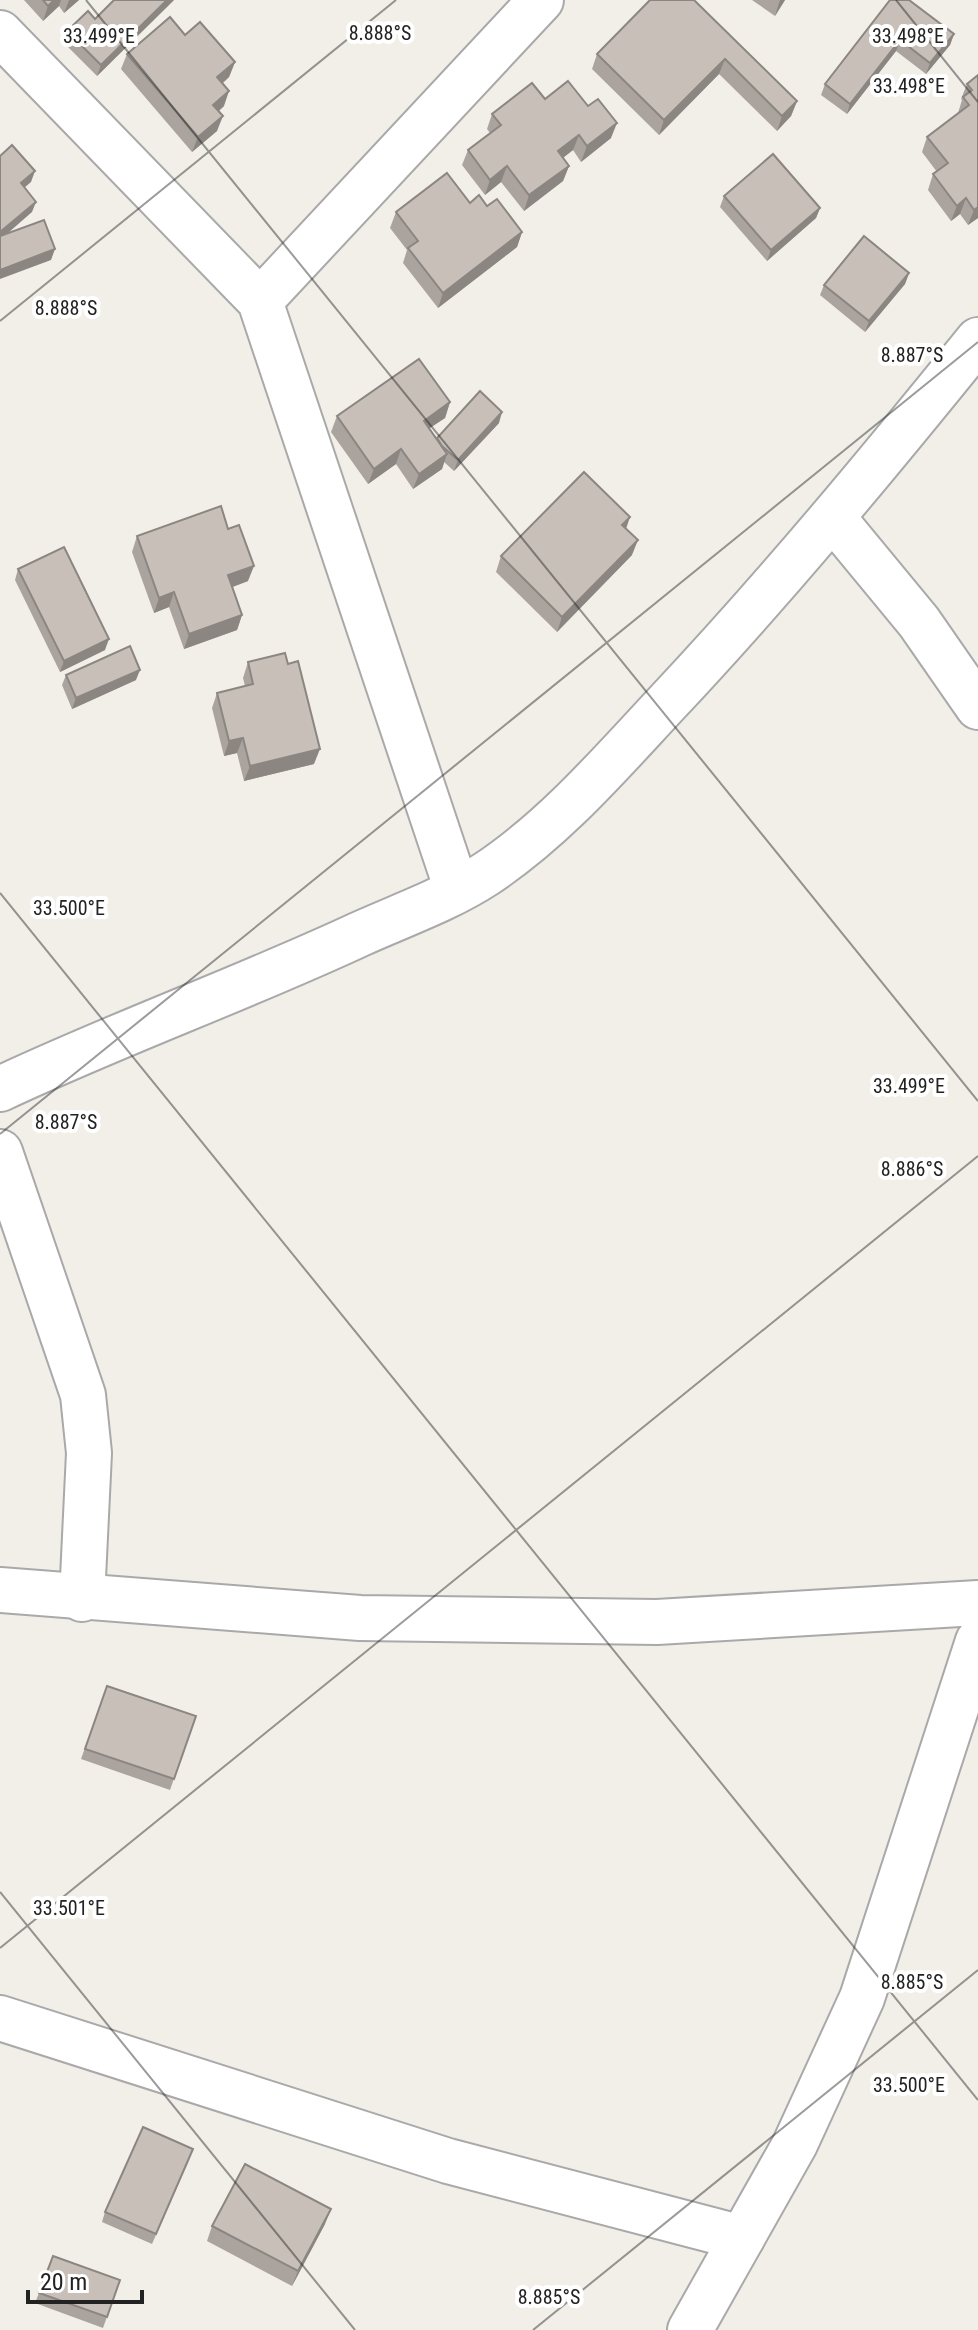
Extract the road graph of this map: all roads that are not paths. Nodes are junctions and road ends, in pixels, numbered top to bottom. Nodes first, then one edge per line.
1 (541, 0) edge
2 (0, 33) edge
3 (260, 301) junction
4 (978, 340) edge
5 (834, 519) junction
6 (978, 707) edge
7 (457, 890) junction
8 (0, 1089) edge
9 (0, 1152) edge
10 (0, 1590) edge
11 (82, 1599) junction
12 (978, 1603) edge
13 (978, 1641) edge
14 (0, 2018) edge
15 (742, 2238) junction
16 (690, 2330) edge

1 - 3 street
2 - 3 street
3 - 7 street
4 - 5 street
5 - 6 street
5 - 7 street
7 - 8 street
9 - 11 street
10 - 11 street
11 - 12 street
13 - 15 street
14 - 15 street
15 - 16 street

